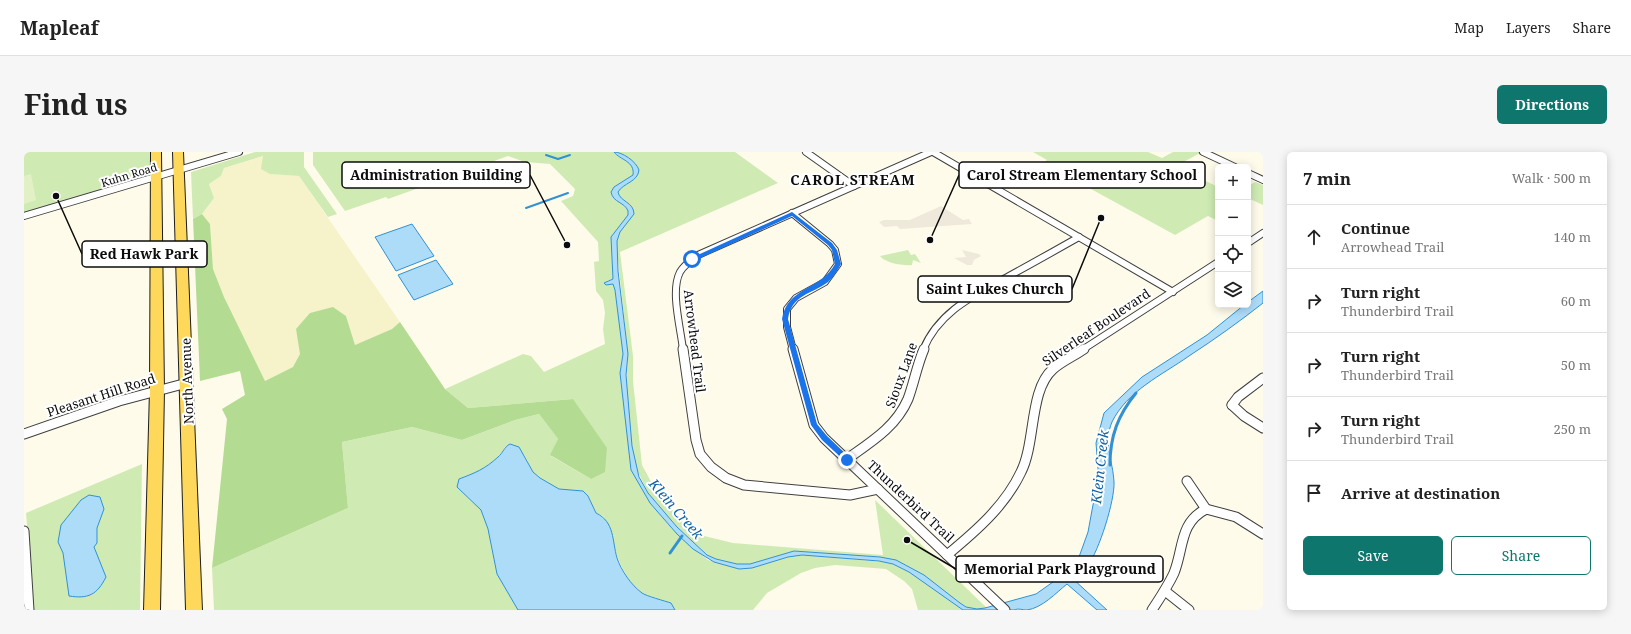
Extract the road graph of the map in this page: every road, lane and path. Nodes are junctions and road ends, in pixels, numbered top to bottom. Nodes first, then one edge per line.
1 (156, 152) edge
2 (178, 152) edge
3 (239, 152) edge
4 (806, 152) edge
5 (932, 152) edge
6 (1202, 152) edge
7 (1228, 164) edge
8 (178, 170) junction
9 (1251, 174) edge
10 (157, 177) junction
11 (1263, 180) edge
12 (854, 186) junction
13 (792, 213) junction
14 (24, 216) edge
15 (1263, 233) edge
16 (1079, 237) junction
17 (1251, 241) edge
18 (1215, 264) edge
19 (1172, 292) junction
20 (1263, 378) edge
21 (187, 383) junction
22 (157, 390) junction
23 (1263, 428) edge
24 (24, 434) edge
25 (847, 460) junction
26 (1187, 481) dead end
27 (878, 489) junction
28 (1206, 509) junction
29 (24, 531) edge
30 (1263, 534) edge
31 (947, 555) junction
32 (1165, 591) junction
33 (1002, 607) edge
34 (29, 610) edge
35 (152, 610) edge
36 (194, 610) edge
37 (1152, 610) edge
38 (1189, 610) edge

1 - 10 main road
2 - 8 main road, North Avenue
3 - 8 street, Kuhn Road
4 - 12 street
5 - 12 street, Arrowhead Trail
5 - 16 street
6 - 7 street
8 - 10 street, Kuhn Road
8 - 21 main road, North Avenue
9 - 11 street
10 - 14 street, Kuhn Road
10 - 22 main road
12 - 13 street, Arrowhead Trail
13 - 25 street, Thunderbird Trail
13 - 27 street, Arrowhead Trail
15 - 17 street
16 - 19 street
16 - 25 street, Sioux Lane
18 - 19 street, Silverleaf Boulevard
19 - 31 street, Silverleaf Boulevard
20 - 23 street
21 - 22 street, Pleasant Hill Road
21 - 36 main road, North Avenue
22 - 24 street, Pleasant Hill Road
22 - 35 main road
25 - 27 street, Thunderbird Trail
26 - 28 street
27 - 31 street, Thunderbird Trail
28 - 30 street
28 - 32 street
29 - 34 street
31 - 33 street, Thunderbird Trail
32 - 37 street
32 - 38 street

